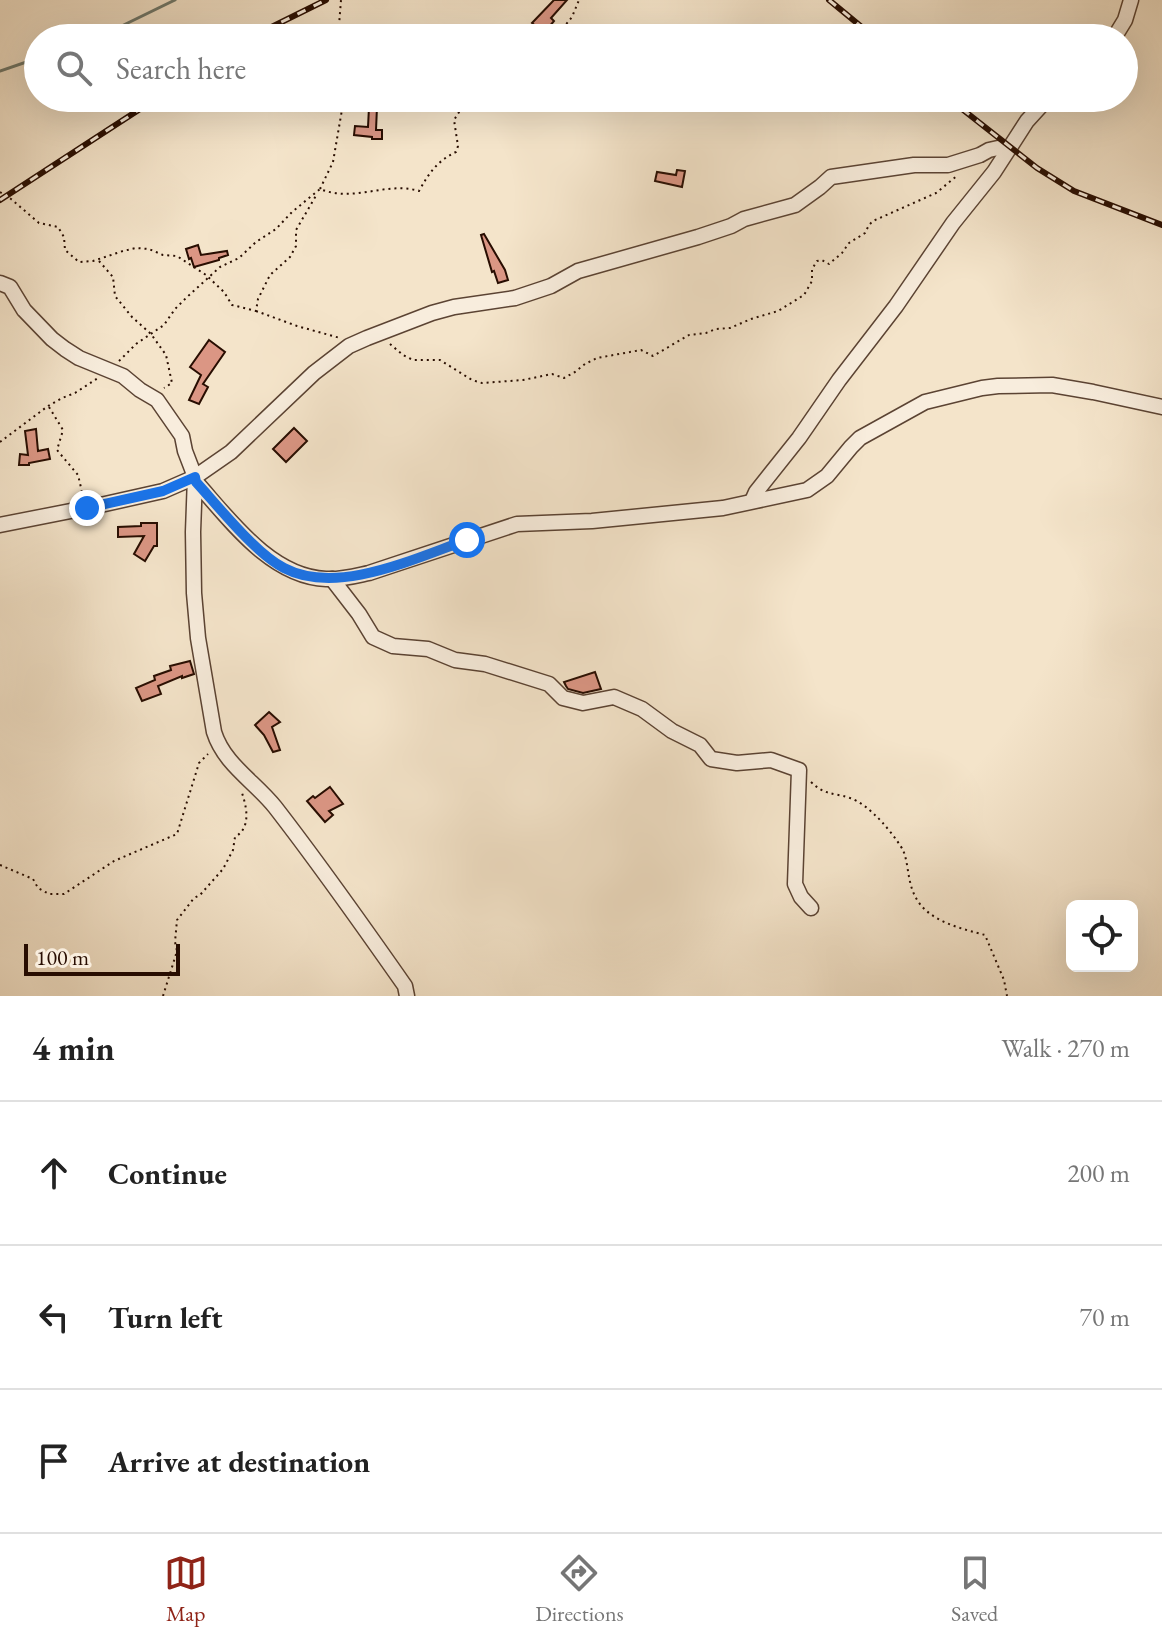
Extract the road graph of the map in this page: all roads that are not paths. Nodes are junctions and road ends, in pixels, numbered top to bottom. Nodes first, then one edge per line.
1 (1131, 0) edge
2 (1123, 24) edge
3 (1035, 112) edge
4 (1007, 150) junction
5 (0, 283) edge
6 (1162, 407) edge
7 (195, 479) junction
8 (752, 501) junction
9 (0, 525) edge
10 (332, 579) junction
11 (811, 908) dead end
12 (407, 996) edge

1 - 2 street
3 - 4 street
4 - 7 street
4 - 8 street
5 - 7 street
6 - 8 street
7 - 9 street
7 - 10 street
7 - 12 street
8 - 10 street
10 - 11 street

